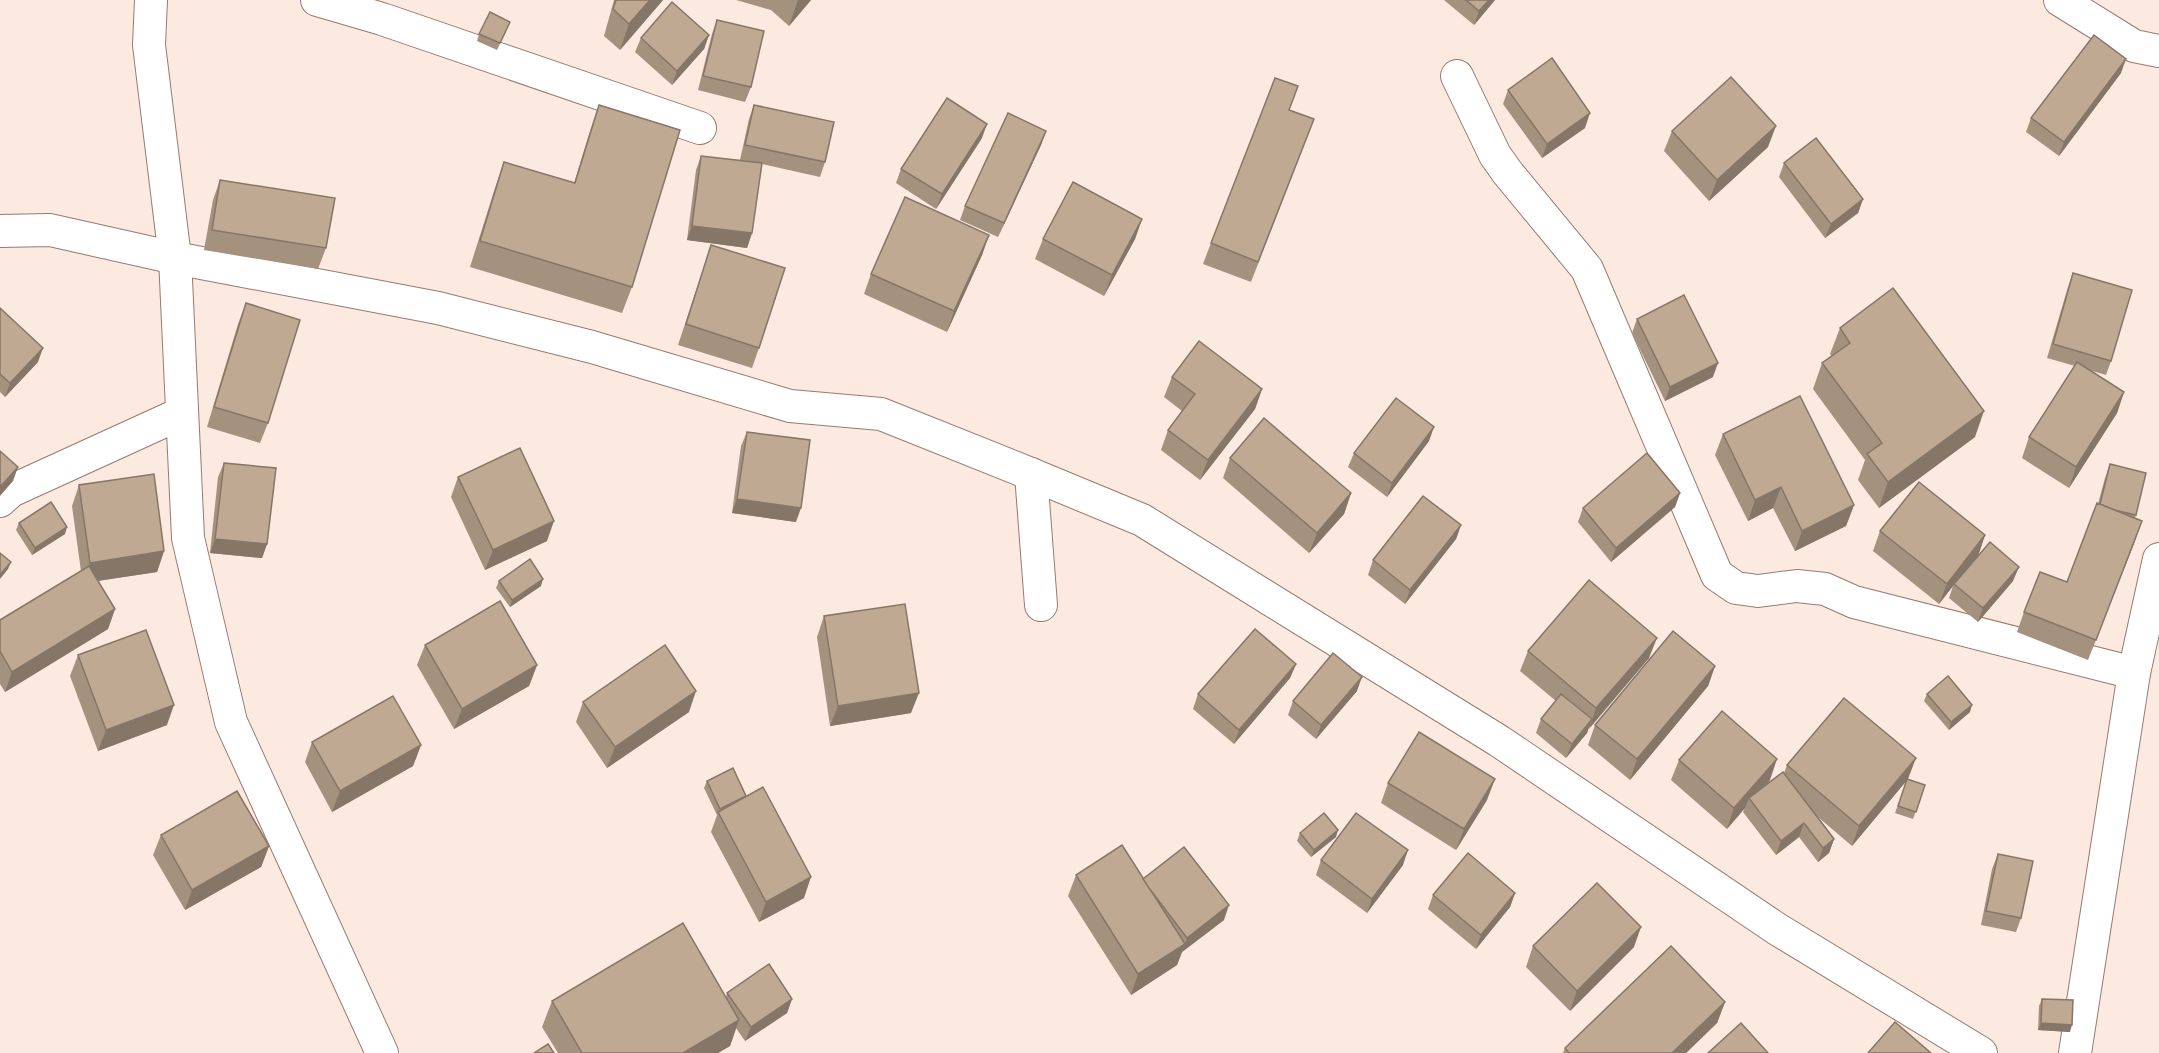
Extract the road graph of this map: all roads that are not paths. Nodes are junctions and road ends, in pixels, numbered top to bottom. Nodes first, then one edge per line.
1 (151, 0) edge
2 (317, 0) edge
3 (2060, 0) edge
4 (2159, 51) edge
5 (1457, 76) dead end
6 (700, 128) dead end
7 (0, 231) edge
8 (175, 258) junction
9 (182, 414) junction
10 (1031, 474) junction
11 (0, 501) edge
12 (2159, 559) edge
13 (1041, 605) dead end
14 (2134, 673) junction
15 (382, 1053) edge
16 (1981, 1053) edge
17 (2075, 1053) edge

1 - 8 street
2 - 6 street
3 - 4 street
5 - 14 street
7 - 8 street
8 - 9 street
8 - 10 street
9 - 11 street
9 - 15 street
10 - 13 street
10 - 16 street
12 - 14 street
14 - 17 street

